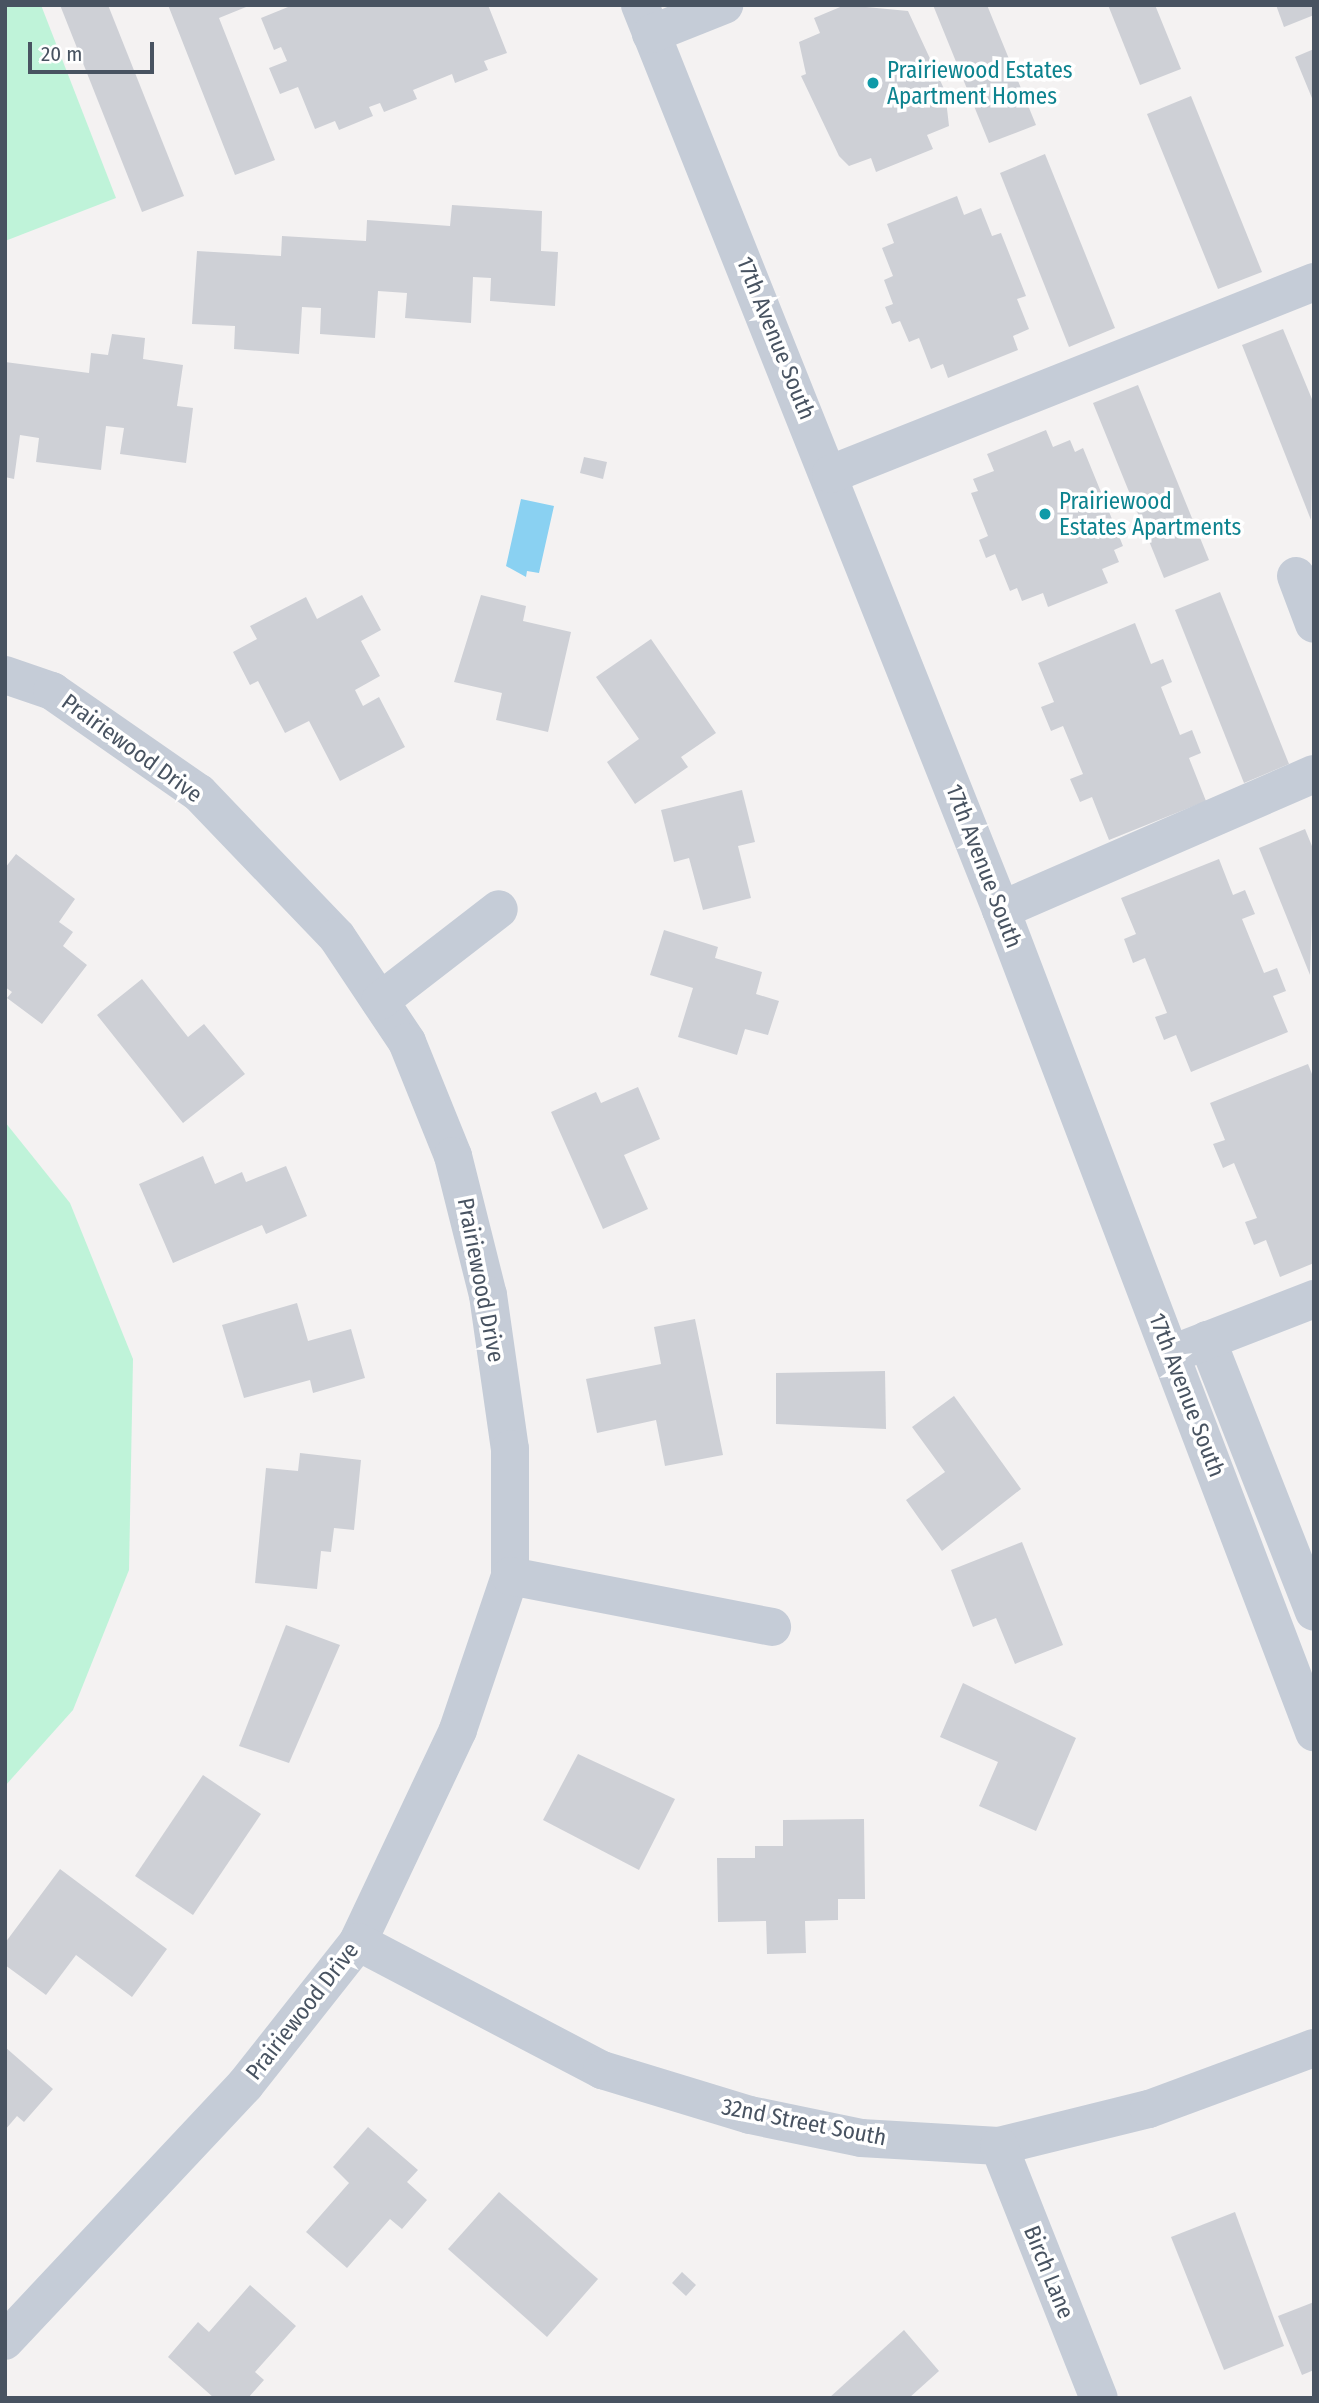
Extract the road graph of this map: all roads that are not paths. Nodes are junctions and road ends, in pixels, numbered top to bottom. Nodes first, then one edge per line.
1 (724, 5) edge
2 (646, 20) edge
3 (1314, 282) edge
4 (831, 474) junction
5 (1296, 576) dead end
6 (1314, 624) edge
7 (5, 675) edge
8 (1314, 774) edge
9 (499, 909) dead end
10 (1001, 910) junction
11 (380, 1001) junction
12 (1314, 1299) edge
13 (1207, 1340) junction
14 (1172, 1354) junction
15 (510, 1576) junction
16 (1314, 1612) edge
17 (772, 1627) dead end
18 (1314, 1732) edge
19 (358, 1942) junction
20 (1314, 2049) edge
21 (999, 2146) junction
22 (5, 2341) edge
23 (1098, 2398) edge

1 - 2 street
2 - 4 street, 17th Avenue South
3 - 4 street
4 - 10 street, 17th Avenue South
5 - 6 street
7 - 11 street, Prairiewood Drive
8 - 10 street
9 - 11 street
10 - 14 street, 17th Avenue South
11 - 15 street, Prairiewood Drive
12 - 13 street
13 - 14 street
13 - 16 street
14 - 18 street, 17th Avenue South
15 - 17 street
15 - 19 street, Prairiewood Drive
19 - 21 street, 32nd Street South
19 - 22 street, Prairiewood Drive
20 - 21 street, 32nd Street South
21 - 23 street, Birch Lane

